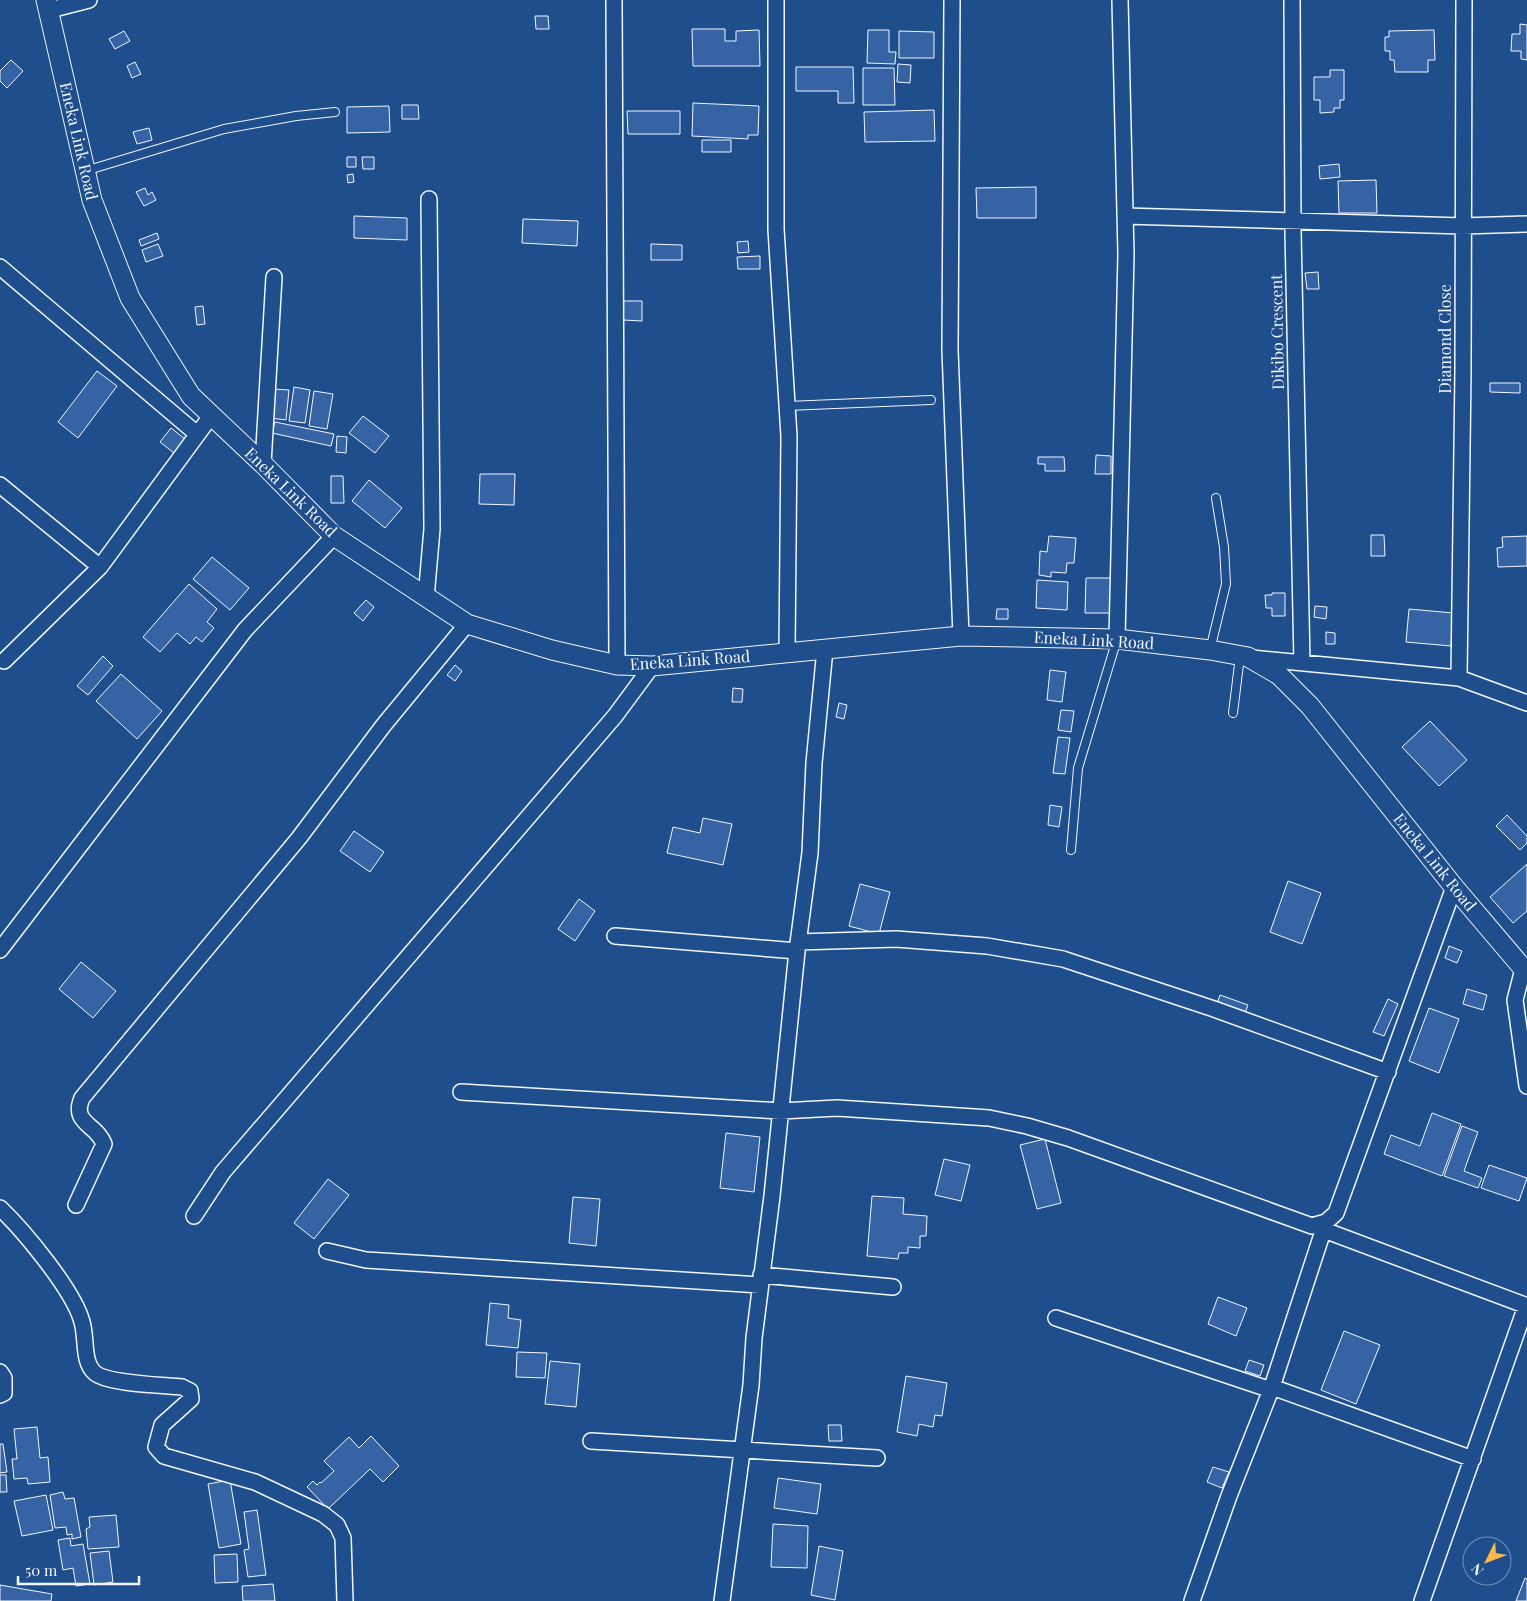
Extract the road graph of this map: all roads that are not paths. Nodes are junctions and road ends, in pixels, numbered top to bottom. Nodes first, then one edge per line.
1 (90, 0) edge
2 (614, 0) edge
3 (776, 0) edge
4 (952, 0) edge
5 (1120, 0) edge
6 (1292, 0) edge
7 (1464, 0) edge
8 (48, 5) edge
9 (335, 112) dead end
10 (85, 171) junction
11 (429, 199) dead end
12 (1125, 216) junction
13 (1292, 220) junction
14 (1527, 224) edge
15 (1463, 226) junction
16 (0, 267) edge
17 (274, 277) dead end
18 (932, 400) dead end
19 (787, 406) junction
20 (211, 416) junction
21 (197, 434) junction
22 (264, 464) junction
23 (0, 485) edge
24 (1216, 498) dead end
25 (334, 536) junction
26 (100, 567) junction
27 (426, 598) junction
28 (467, 624) junction
29 (961, 636) junction
30 (1117, 638) junction
31 (825, 649) junction
32 (1210, 650) junction
33 (787, 652) junction
34 (1244, 656) junction
35 (4, 661) dead end
36 (1302, 663) junction
37 (617, 665) junction
38 (652, 666) junction
39 (1459, 678) junction
40 (1524, 704) edge
41 (1233, 713) dead end
42 (1071, 850) dead end
43 (1454, 887) junction
44 (615, 936) dead end
45 (798, 947) junction
46 (0, 950) edge
47 (1525, 971) edge
48 (1388, 1072) junction
49 (1527, 1086) edge
50 (461, 1092) dead end
51 (781, 1111) junction
52 (76, 1205) dead end
53 (0, 1208) edge
54 (194, 1216) dead end
55 (1325, 1226) junction
56 (327, 1251) dead end
57 (761, 1280) junction
58 (893, 1287) dead end
59 (1527, 1306) edge
60 (1056, 1318) dead end
61 (0, 1372) edge
62 (1272, 1389) junction
63 (0, 1395) edge
64 (591, 1441) dead end
65 (742, 1450) junction
66 (877, 1458) dead end
67 (1473, 1459) junction
68 (345, 1601) edge
69 (722, 1601) edge
70 (1192, 1601) edge
71 (1422, 1601) edge

1 - 8 street
2 - 37 street
3 - 19 street
4 - 29 street
5 - 12 street
6 - 13 street, Dikibo Crescent
7 - 15 street, Diamond Close
8 - 10 street, Eneka Link Road
9 - 10 lane
10 - 20 street, Eneka Link Road
11 - 27 street
12 - 13 street
12 - 30 street
13 - 15 street
13 - 36 street, Dikibo Crescent
14 - 15 street
15 - 39 street, Diamond Close
16 - 21 street
17 - 22 street
18 - 19 lane
19 - 33 street
20 - 21 street
20 - 22 street, Eneka Link Road
21 - 26 street
22 - 25 street, Eneka Link Road
23 - 26 street
24 - 32 lane
25 - 27 street, Eneka Link Road
25 - 46 street
26 - 35 street
27 - 28 street, Eneka Link Road
28 - 37 street, Eneka Link Road
28 - 52 street
29 - 30 street, Eneka Link Road
29 - 31 street, Eneka Link Road
30 - 32 street, Eneka Link Road
30 - 42 lane
31 - 33 street, Eneka Link Road
31 - 45 street
32 - 34 street, Eneka Link Road
33 - 38 street, Eneka Link Road
34 - 36 street
34 - 41 lane
34 - 43 street, Eneka Link Road
36 - 39 street
37 - 38 street, Eneka Link Road
38 - 54 street
39 - 40 street
43 - 47 street, Eneka Link Road
43 - 48 street
44 - 45 street
45 - 48 street
45 - 51 street
47 - 49 street
48 - 55 street
50 - 51 street
51 - 55 street
51 - 57 street
53 - 68 street
55 - 59 street
55 - 62 street
56 - 57 street
57 - 58 street
57 - 65 street
59 - 67 street
60 - 62 street
61 - 63 street
62 - 67 street
62 - 70 street
64 - 65 street
65 - 66 street
65 - 69 street
67 - 71 street

